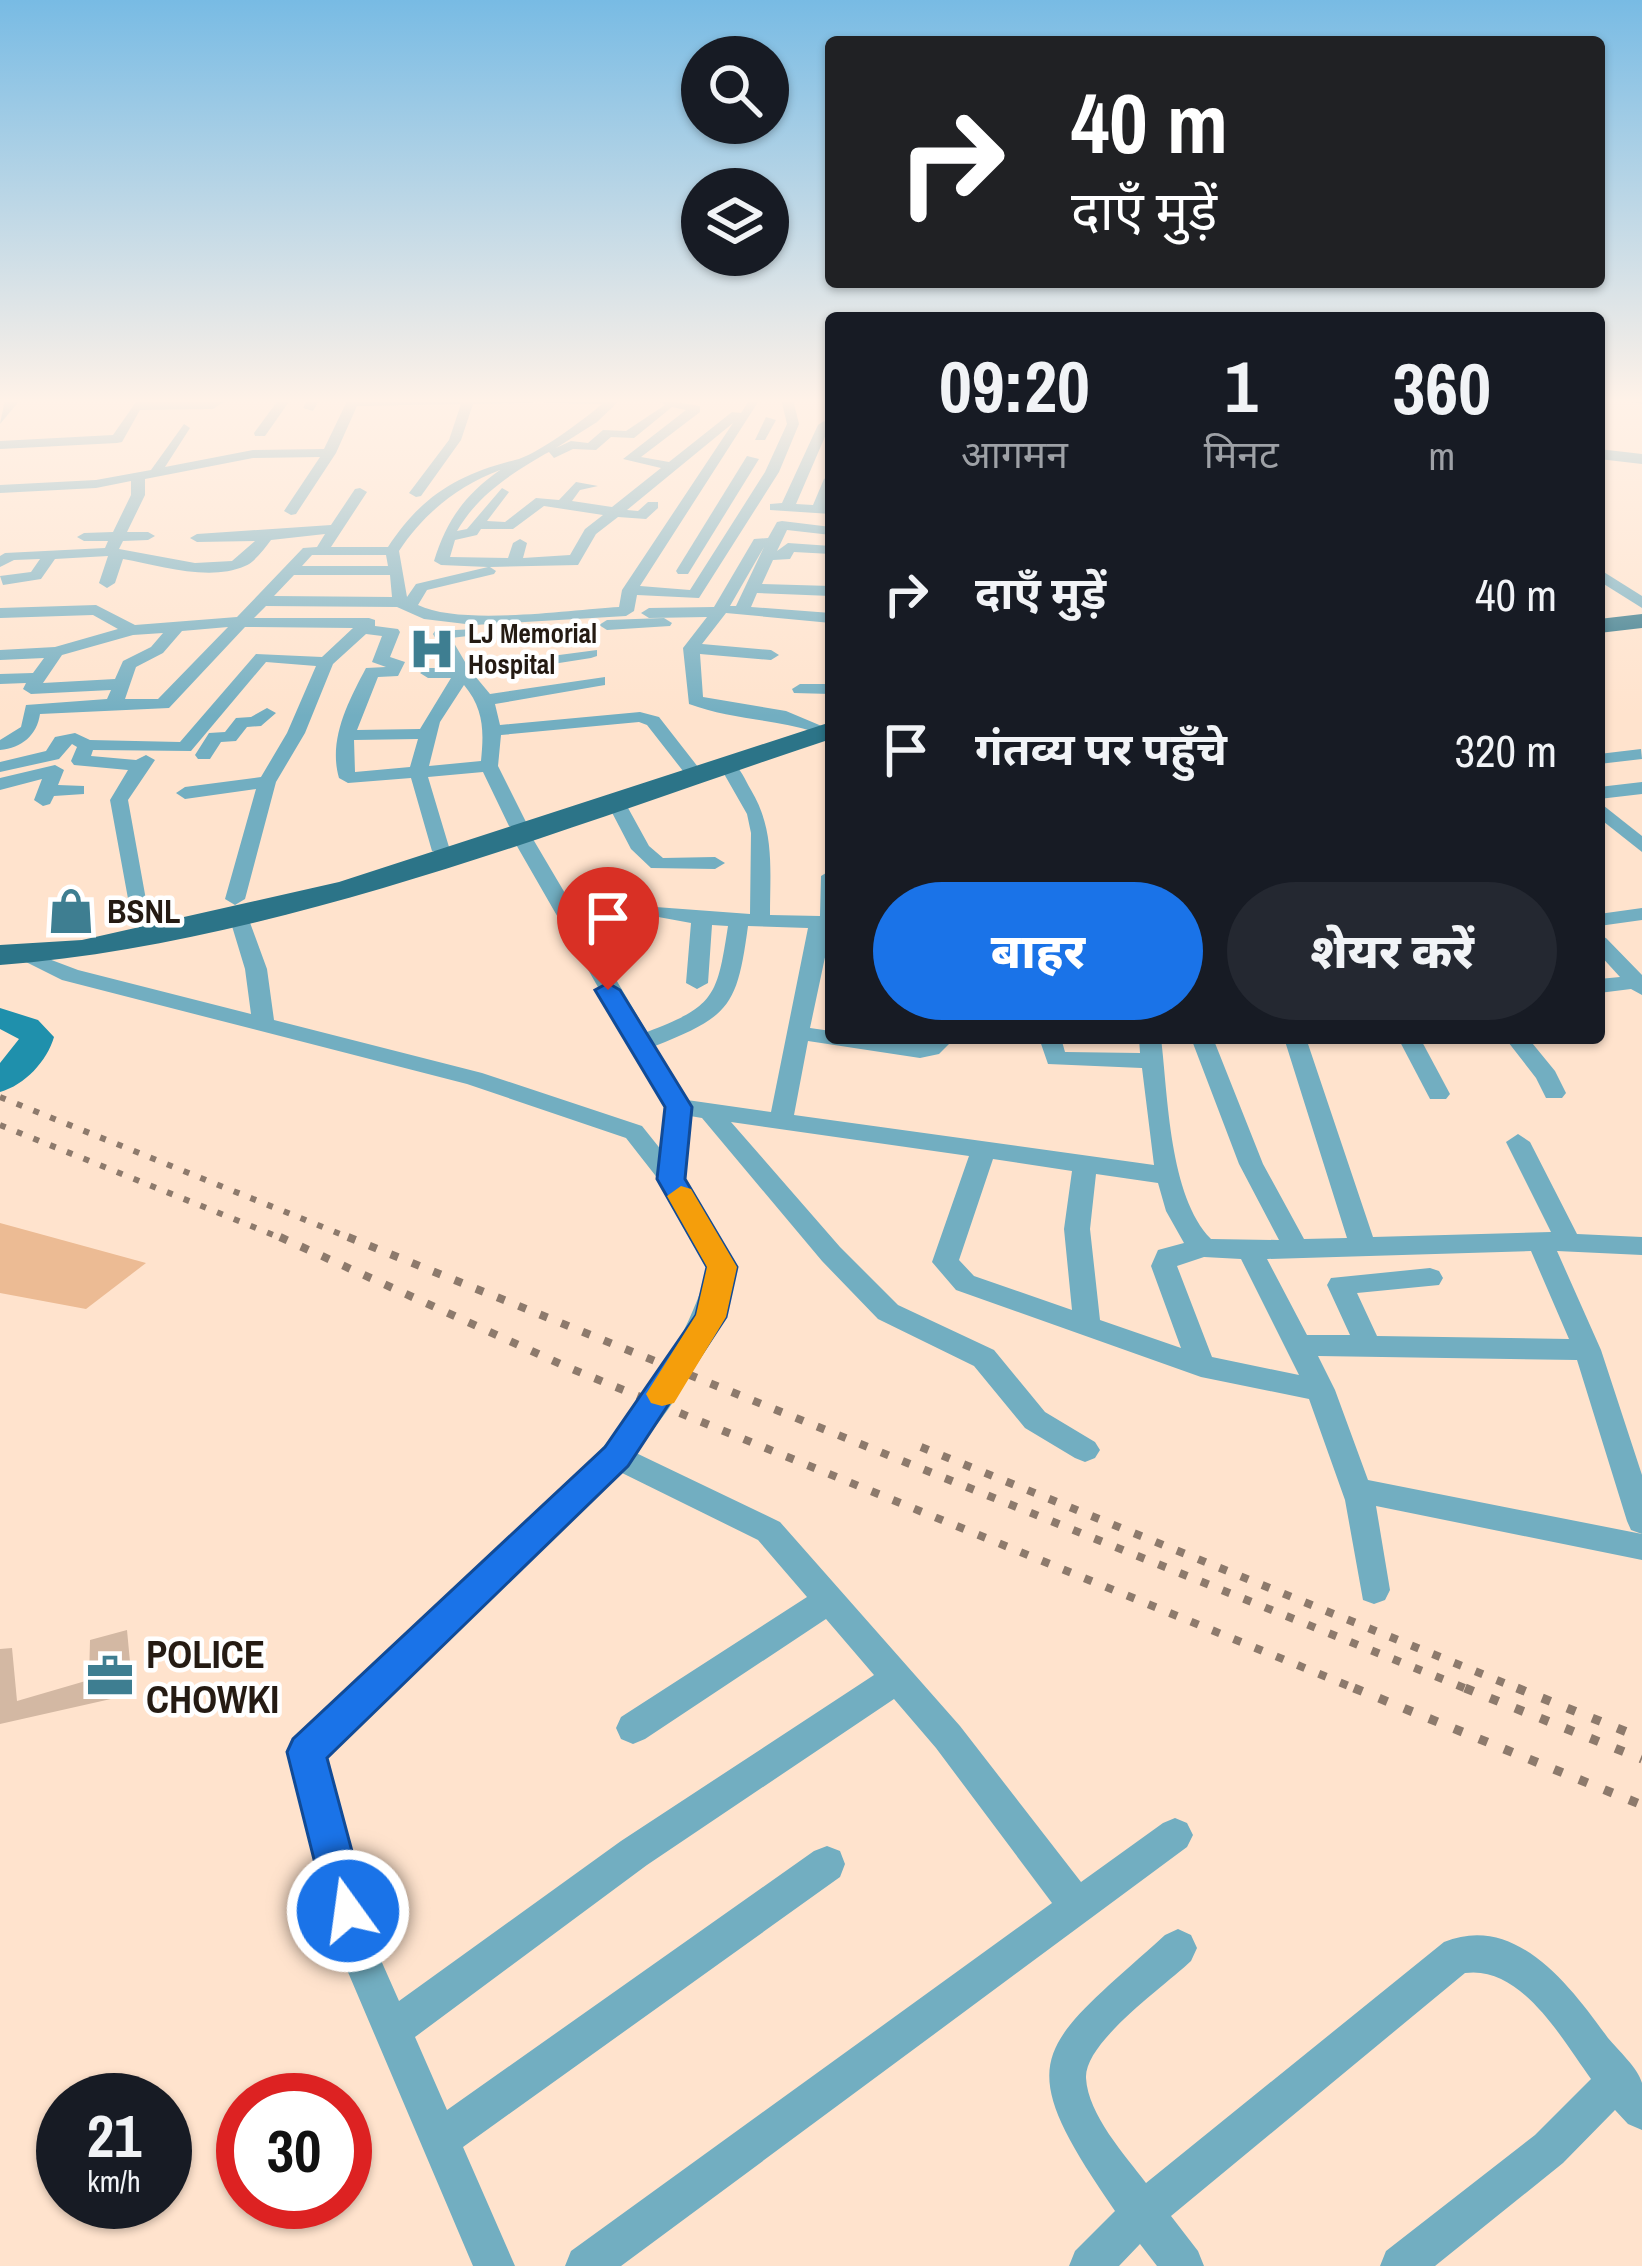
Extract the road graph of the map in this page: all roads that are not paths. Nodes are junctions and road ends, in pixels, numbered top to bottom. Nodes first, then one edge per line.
1 (748, 504) edge
2 (133, 505) edge
3 (295, 505) edge
4 (351, 505) edge
5 (433, 505) edge
6 (470, 505) edge
7 (493, 505) edge
8 (537, 505) edge
9 (562, 505) edge
10 (626, 505) edge
11 (686, 505) edge
12 (722, 505) edge
13 (755, 505) edge
14 (789, 505) edge
15 (653, 506) dead end
16 (787, 508) junction
17 (825, 510) edge
18 (291, 511) dead end
19 (616, 514) junction
20 (675, 522) junction
21 (476, 525) junction
22 (708, 525) junction
23 (739, 528) junction
24 (335, 529) junction
25 (825, 530) edge
26 (148, 536) dead end
27 (267, 536) junction
28 (197, 538) dead end
29 (445, 538) junction
30 (520, 543) dead end
31 (773, 544) junction
32 (113, 548) junction
33 (825, 550) edge
34 (321, 551) junction
35 (392, 551) junction
36 (244, 562) junction
37 (507, 563) junction
38 (397, 570) junction
39 (290, 571) junction
40 (683, 571) dead end
41 (2, 572) edge
42 (334, 572) junction
43 (1605, 578) edge
44 (825, 579) edge
45 (106, 583) dead end
46 (630, 590) junction
47 (825, 591) edge
48 (750, 593) junction
49 (776, 598) dead end
50 (330, 600) junction
51 (263, 601) junction
52 (1642, 603) edge
53 (405, 604) junction
54 (720, 611) junction
55 (0, 613) edge
56 (825, 618) edge
57 (1642, 621) edge
58 (241, 622) junction
59 (664, 622) dead end
60 (625, 625) junction
61 (1605, 625) edge
62 (364, 626) junction
63 (177, 627) junction
64 (132, 630) junction
65 (1642, 632) edge
66 (302, 637) dead end
67 (1605, 637) edge
68 (691, 648) junction
69 (56, 652) junction
70 (591, 653) dead end
71 (0, 655) edge
72 (771, 656) dead end
73 (287, 658) junction
74 (202, 662) junction
75 (326, 662) junction
76 (397, 662) junction
77 (247, 672) junction
78 (428, 673) junction
79 (463, 673) junction
80 (38, 678) junction
81 (0, 679) edge
82 (599, 681) dead end
83 (122, 684) junction
84 (825, 688) edge
85 (800, 689) dead end
86 (418, 696) dead end
87 (487, 700) junction
88 (307, 701) junction
89 (114, 704) junction
90 (267, 713) junction
91 (825, 726) edge
92 (825, 726) edge
93 (825, 726) edge
94 (493, 730) junction
95 (428, 734) junction
96 (345, 735) junction
97 (264, 739) dead end
98 (86, 745) junction
99 (1641, 754) edge
100 (204, 755) dead end
101 (1605, 758) edge
102 (2, 762) edge
103 (110, 764) junction
104 (728, 765) junction
105 (489, 766) junction
106 (689, 767) junction
107 (418, 772) junction
108 (267, 782) junction
109 (0, 784) edge
110 (1642, 788) edge
111 (1605, 792) edge
112 (184, 793) dead end
113 (615, 801) junction
114 (1605, 813) edge
115 (518, 828) junction
116 (1642, 846) edge
117 (439, 847) junction
118 (716, 862) dead end
119 (237, 906) junction
120 (649, 910) dead end
121 (1642, 914) edge
122 (702, 919) junction
123 (749, 919) junction
124 (1605, 919) edge
125 (140, 922) junction
126 (825, 923) edge
127 (825, 931) edge
128 (1605, 948) edge
129 (8, 950) edge
130 (697, 983) dead end
131 (1639, 985) edge
132 (1605, 986) edge
133 (3, 1019) edge
134 (264, 1027) junction
135 (798, 1033) junction
136 (825, 1036) edge
137 (643, 1042) junction
138 (886, 1044) edge
139 (937, 1044) edge
140 (1052, 1044) edge
141 (1204, 1044) edge
142 (1297, 1044) edge
143 (1412, 1044) edge
144 (1521, 1044) edge
145 (1152, 1050) edge
146 (0, 1081) edge
147 (1554, 1093) dead end
148 (1438, 1094) dead end
149 (679, 1107) junction
150 (712, 1115) junction
151 (782, 1118) junction
152 (1517, 1142) dead end
153 (984, 1149) junction
154 (1085, 1164) junction
155 (1169, 1176) junction
156 (671, 1179) junction
157 (1554, 1241) junction
158 (1363, 1246) junction
159 (1642, 1246) edge
160 (1204, 1248) junction
161 (1297, 1249) junction
162 (1249, 1250) junction
163 (1430, 1278) dead end
164 (1087, 1326) junction
165 (1300, 1346) junction
166 (1368, 1346) junction
167 (1587, 1349) junction
168 (1201, 1366) junction
169 (1321, 1390) junction
170 (1085, 1450) dead end
171 (616, 1457) junction
172 (1357, 1490) junction
173 (1642, 1521) edge
174 (1642, 1547) edge
175 (1374, 1590) dead end
176 (829, 1600) junction
177 (897, 1678) junction
178 (633, 1728) dead end
179 (1175, 1835) dead end
180 (827, 1864) dead end
181 (1076, 1906) junction
182 (1178, 1948) dead end
183 (392, 2030) junction
184 (1628, 2097) edge
185 (439, 2140) junction
186 (1143, 2212) junction
187 (494, 2266) edge
188 (586, 2266) edge
189 (1090, 2266) edge
190 (1183, 2266) edge
191 (1401, 2266) edge

1 - 23 street
2 - 32 street
3 - 18 street
4 - 24 street
5 - 35 street
6 - 29 street
7 - 21 street
8 - 21 street
9 - 19 street
10 - 19 street
11 - 20 street
12 - 22 street
13 - 16 street
14 - 16 street
15 - 19 street
16 - 17 street
19 - 37 street
20 - 22 street
20 - 46 street
21 - 29 street
22 - 23 street
22 - 40 street
23 - 31 street
23 - 46 street
24 - 27 street
24 - 34 street
25 - 31 street
26 - 32 street
27 - 28 street
27 - 36 street
29 - 37 street
30 - 37 street
31 - 33 street
31 - 48 street
31 - 54 street
32 - 36 street
32 - 41 street
32 - 45 street
34 - 35 street
34 - 39 street
35 - 38 street
36 - 39 street
37 - 53 street
38 - 42 street
38 - 53 street
39 - 42 street
39 - 51 street
42 - 50 street
43 - 52 street
44 - 48 street
46 - 60 street
47 - 48 street
48 - 49 street
50 - 51 street
50 - 53 street
51 - 58 street
53 - 60 street
53 - 62 street
54 - 56 street
54 - 60 street
54 - 68 street
55 - 64 street
57 - 61 main road
58 - 62 street
58 - 63 street
58 - 74 street
59 - 60 street
60 - 79 street
62 - 75 street
62 - 76 street
63 - 64 street
63 - 83 street
64 - 69 street
65 - 67 main road
66 - 73 street
68 - 72 street
68 - 91 street
69 - 71 street
69 - 80 street
70 - 79 street
73 - 75 street
73 - 77 street
74 - 77 street
74 - 89 street
75 - 88 street
76 - 78 street
76 - 96 street
77 - 98 street
78 - 79 street
78 - 86 street
79 - 87 street
79 - 95 street
80 - 81 street
80 - 83 street
82 - 87 street
83 - 89 street
84 - 85 street
87 - 94 street
88 - 90 street
88 - 108 street
89 - 102 street
90 - 97 street
90 - 100 street
92 - 104 main road
93 - 106 main road
94 - 105 street
94 - 106 street
95 - 96 street
95 - 107 street
96 - 107 street
98 - 102 street
98 - 103 street
99 - 101 street
103 - 109 street
103 - 125 street
104 - 113 main road
104 - 123 street
105 - 107 street
105 - 115 street
106 - 115 main road
107 - 117 street
108 - 112 street
108 - 119 street
110 - 111 street
113 - 115 main road
113 - 118 street
114 - 116 street
115 - 117 main road
115 - 119 main road
115 - 137 street
117 - 119 main road
119 - 125 main road
119 - 129 main road
119 - 134 street
120 - 122 street
121 - 124 street
122 - 123 street
122 - 130 street
123 - 126 street
123 - 137 street
125 - 129 main road
127 - 135 street
128 - 131 street
129 - 134 street
131 - 132 street
133 - 146 main road
134 - 156 street
135 - 136 street
135 - 151 street
137 - 149 street
138 - 139 street
140 - 145 street
141 - 161 street
142 - 158 street
143 - 148 street
144 - 147 street
145 - 155 street
149 - 150 street
149 - 156 street
150 - 151 street
150 - 170 street
151 - 153 street
152 - 157 street
153 - 154 street
153 - 164 street
154 - 155 street
154 - 164 street
155 - 160 street
156 - 171 street
157 - 158 street
157 - 159 street
157 - 167 street
158 - 161 street
160 - 162 street
160 - 168 street
161 - 162 street
162 - 165 street
163 - 166 street
164 - 168 street
165 - 166 street
165 - 169 street
166 - 167 street
167 - 173 street
168 - 169 street
169 - 172 street
171 - 176 street
171 - 183 street
172 - 174 street
172 - 175 street
176 - 177 street
176 - 178 street
177 - 181 street
177 - 183 street
179 - 181 street
180 - 185 street
181 - 188 street
182 - 186 street
183 - 185 street
184 - 186 street
184 - 191 street
185 - 187 street
186 - 189 street
186 - 190 street

